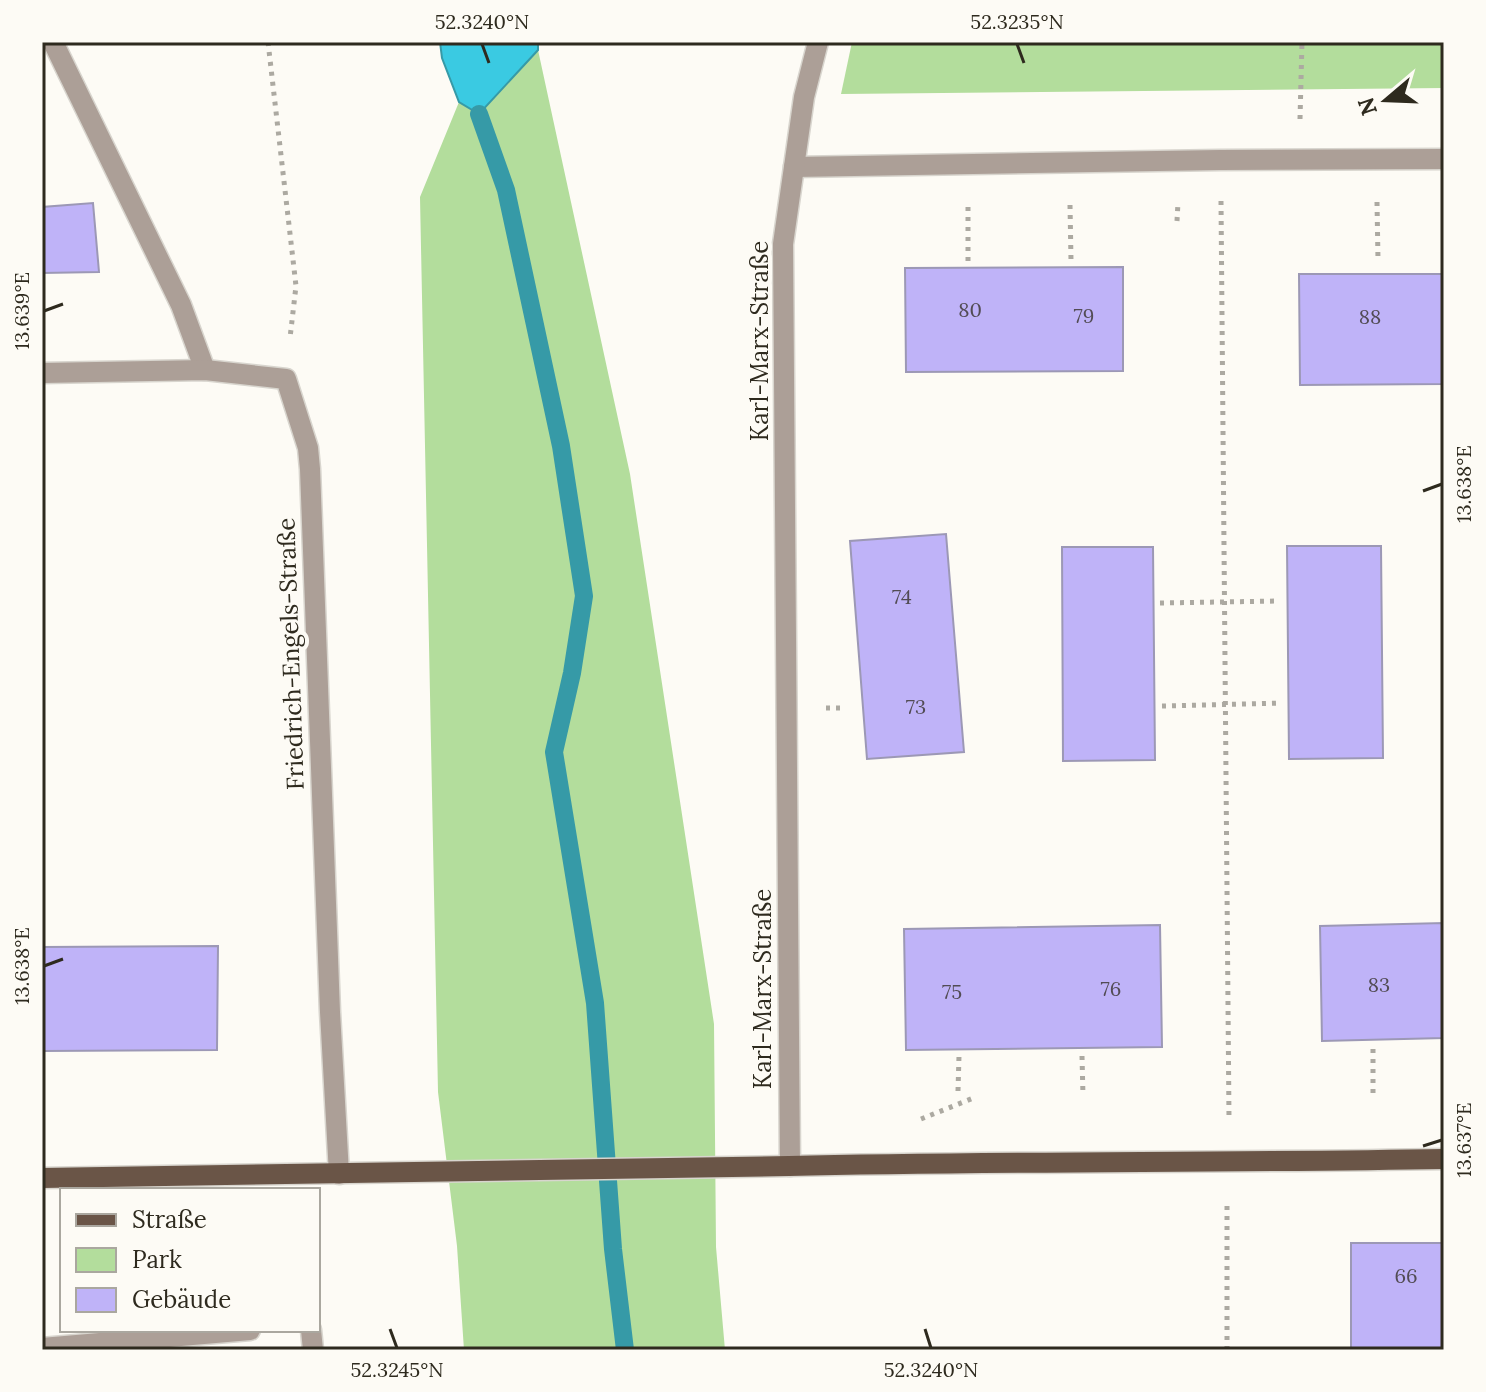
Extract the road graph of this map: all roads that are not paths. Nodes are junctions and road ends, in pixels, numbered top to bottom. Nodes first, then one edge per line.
1 (53, 42) edge
2 (818, 42) edge
3 (1444, 159) edge
4 (794, 167) junction
5 (205, 370) junction
6 (42, 373) edge
7 (1444, 1159) edge
8 (790, 1166) junction
9 (339, 1174) junction
10 (42, 1178) edge
11 (301, 1183) edge
12 (227, 1332) edge
13 (42, 1348) edge

1 - 5 street
2 - 4 street, Karl-Marx-Straße
3 - 4 street
4 - 8 street, Karl-Marx-Straße
5 - 6 street
5 - 9 street, Friedrich-Engels-Straße
7 - 8 main road
8 - 9 main road
9 - 11 main road
10 - 11 main road
12 - 13 street

